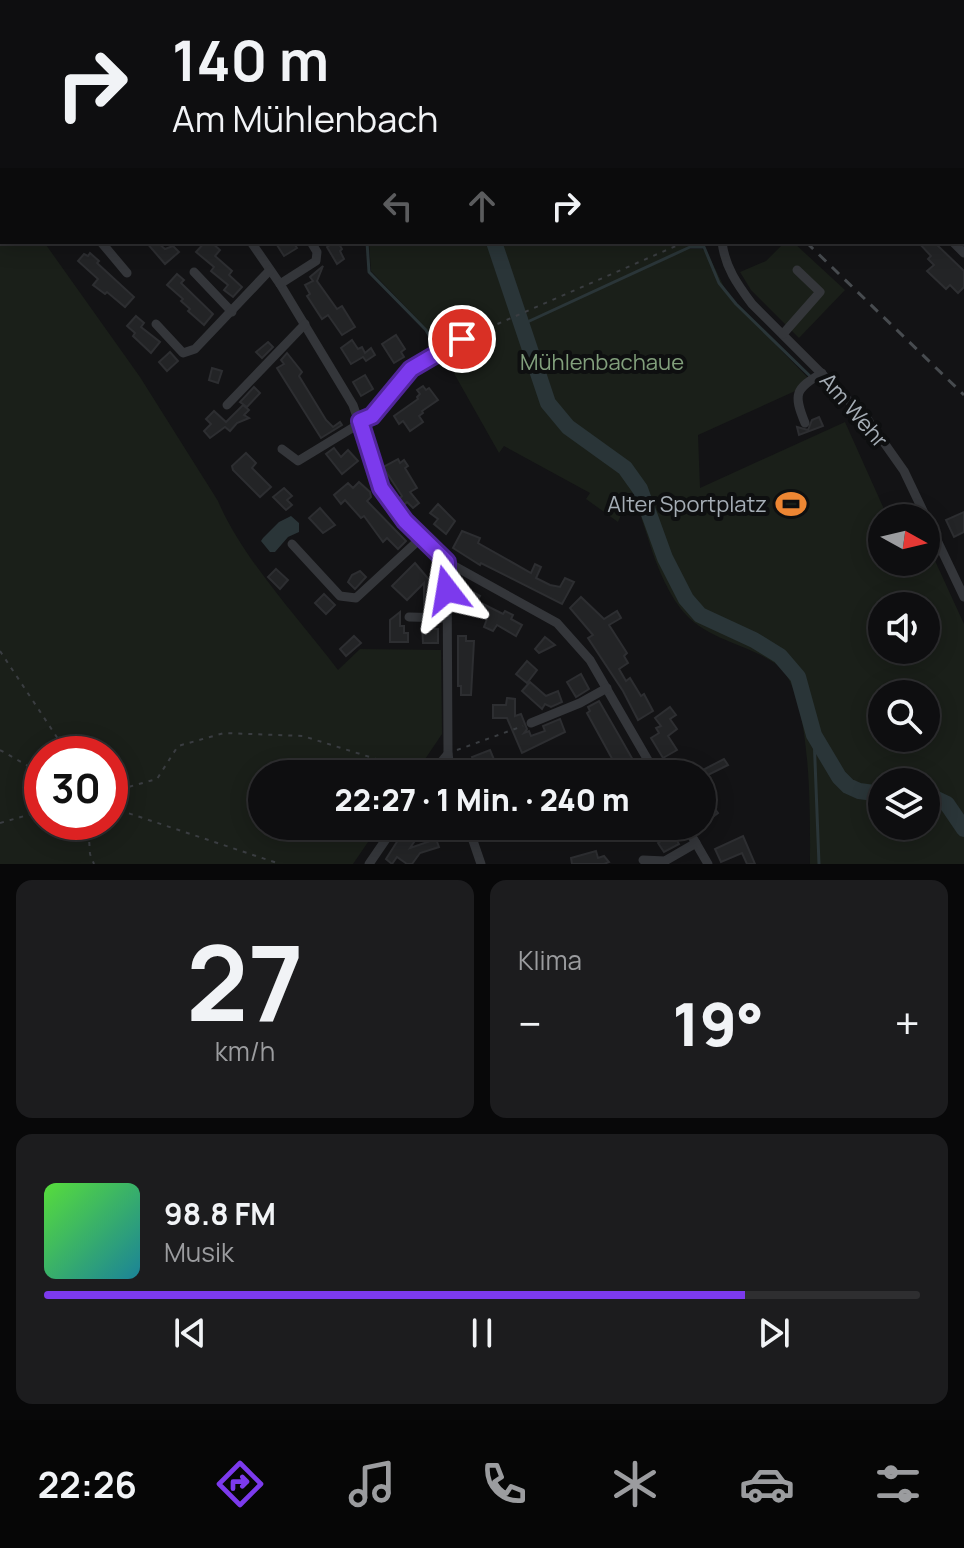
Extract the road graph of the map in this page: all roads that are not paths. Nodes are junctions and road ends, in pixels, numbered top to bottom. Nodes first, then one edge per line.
1 (103, 244) edge
2 (252, 244) edge
3 (312, 244) edge
4 (722, 244) edge
5 (270, 270) junction
6 (797, 270) dead end
7 (194, 272) dead end
8 (127, 273) dead end
9 (280, 284) junction
10 (232, 312) junction
11 (156, 324) dead end
12 (305, 324) junction
13 (783, 334) junction
14 (462, 339) road end
15 (822, 373) junction
16 (227, 405) dead end
17 (360, 421) junction
18 (805, 423) dead end
19 (282, 449) dead end
20 (421, 538) junction
21 (292, 544) dead end
22 (447, 562) junction
23 (964, 597) edge
24 (409, 617) dead end
25 (447, 618) junction
26 (607, 688) junction
27 (531, 723) road end
28 (448, 754) junction
29 (443, 760) edge
30 (449, 760) edge
31 (648, 760) edge
32 (385, 840) edge
33 (473, 840) edge
34 (694, 840) edge
35 (696, 843) junction
36 (643, 860) dead end
37 (369, 864) edge
38 (481, 864) edge
39 (708, 864) edge

1 - 8 street
2 - 5 street
3 - 9 street
4 - 13 street, Am Wehr
5 - 9 street
5 - 10 street
6 - 13 street
7 - 10 street
9 - 12 street
10 - 11 street
12 - 16 street
12 - 17 street
13 - 15 street, Am Wehr
14 - 17 street
15 - 18 street
15 - 23 street, Am Wehr
17 - 19 street
17 - 20 street
20 - 21 street
20 - 22 street
22 - 25 street
22 - 26 street
24 - 25 street
25 - 28 street
26 - 27 street
26 - 31 street
28 - 29 street
28 - 30 street
32 - 37 street
33 - 38 street
34 - 35 street
35 - 36 street
35 - 39 street

